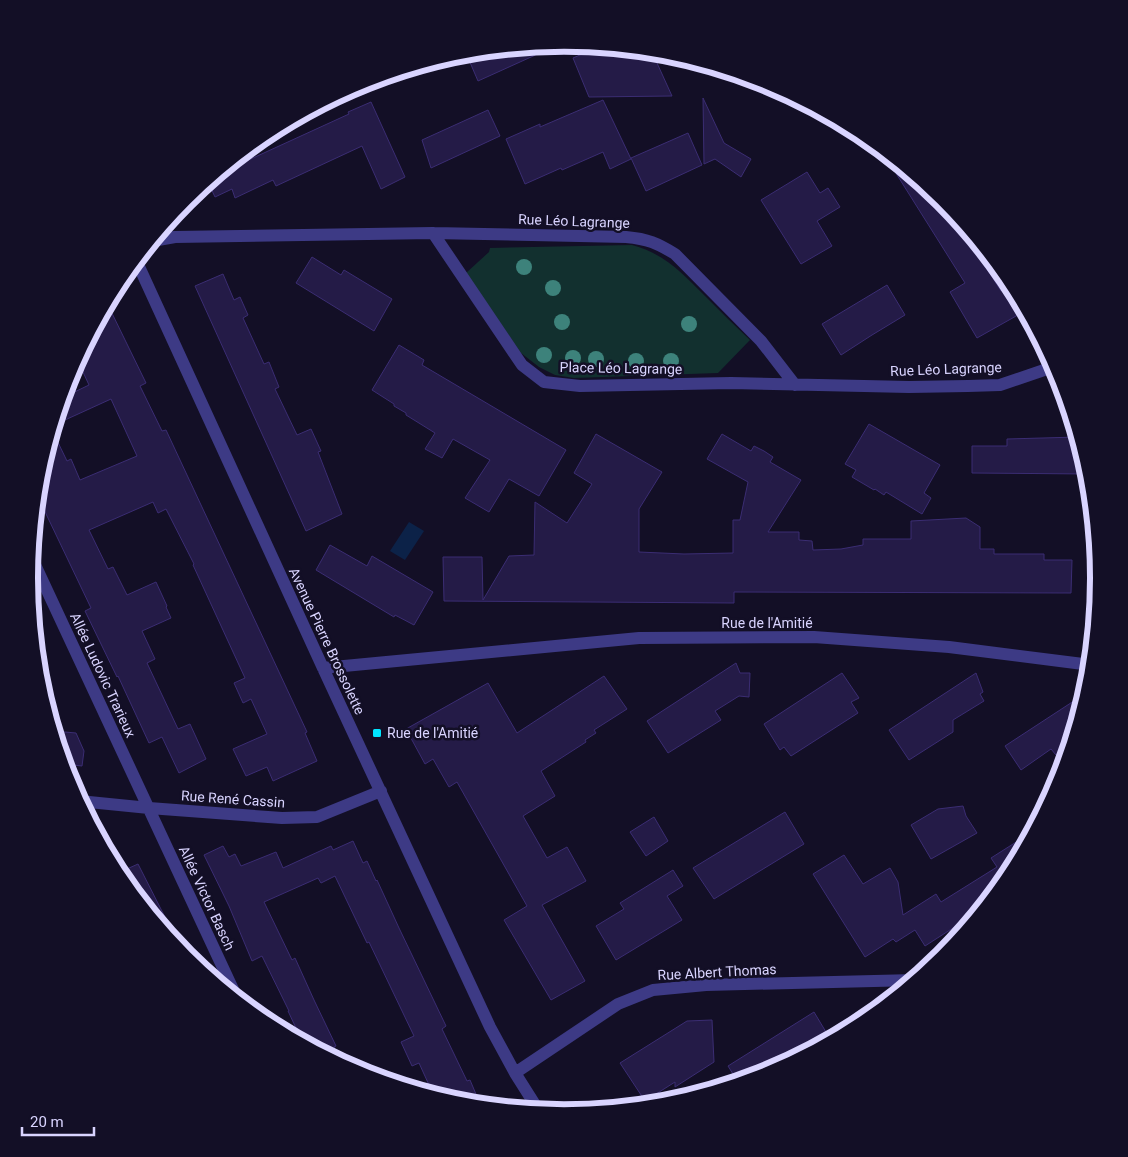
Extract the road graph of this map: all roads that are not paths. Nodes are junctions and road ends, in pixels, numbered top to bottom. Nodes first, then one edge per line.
1 (433, 233) junction
2 (161, 239) edge
3 (139, 267) edge
4 (1046, 369) edge
5 (795, 385) junction
6 (38, 571) edge
7 (1083, 664) edge
8 (323, 668) junction
9 (381, 791) junction
10 (88, 802) edge
11 (149, 808) junction
12 (904, 980) edge
13 (232, 986) edge
14 (515, 1073) junction
15 (535, 1104) edge

1 - 2 street, Rue Léo Lagrange
1 - 5 street, Rue Léo Lagrange
1 - 5 street, Place Léo Lagrange
3 - 8 street, Avenue Pierre Brossolette
4 - 5 street, Rue Léo Lagrange
6 - 11 street, Allée Ludovic Trarieux
7 - 8 street, Rue de l'Amitié
8 - 9 street, Avenue Pierre Brossolette
9 - 11 street, Rue René Cassin
9 - 14 street, Avenue Pierre Brossolette
10 - 11 street, Rue René Cassin
11 - 13 street, Allée Victor Basch
12 - 14 street, Rue Albert Thomas
14 - 15 street, Avenue Pierre Brossolette

